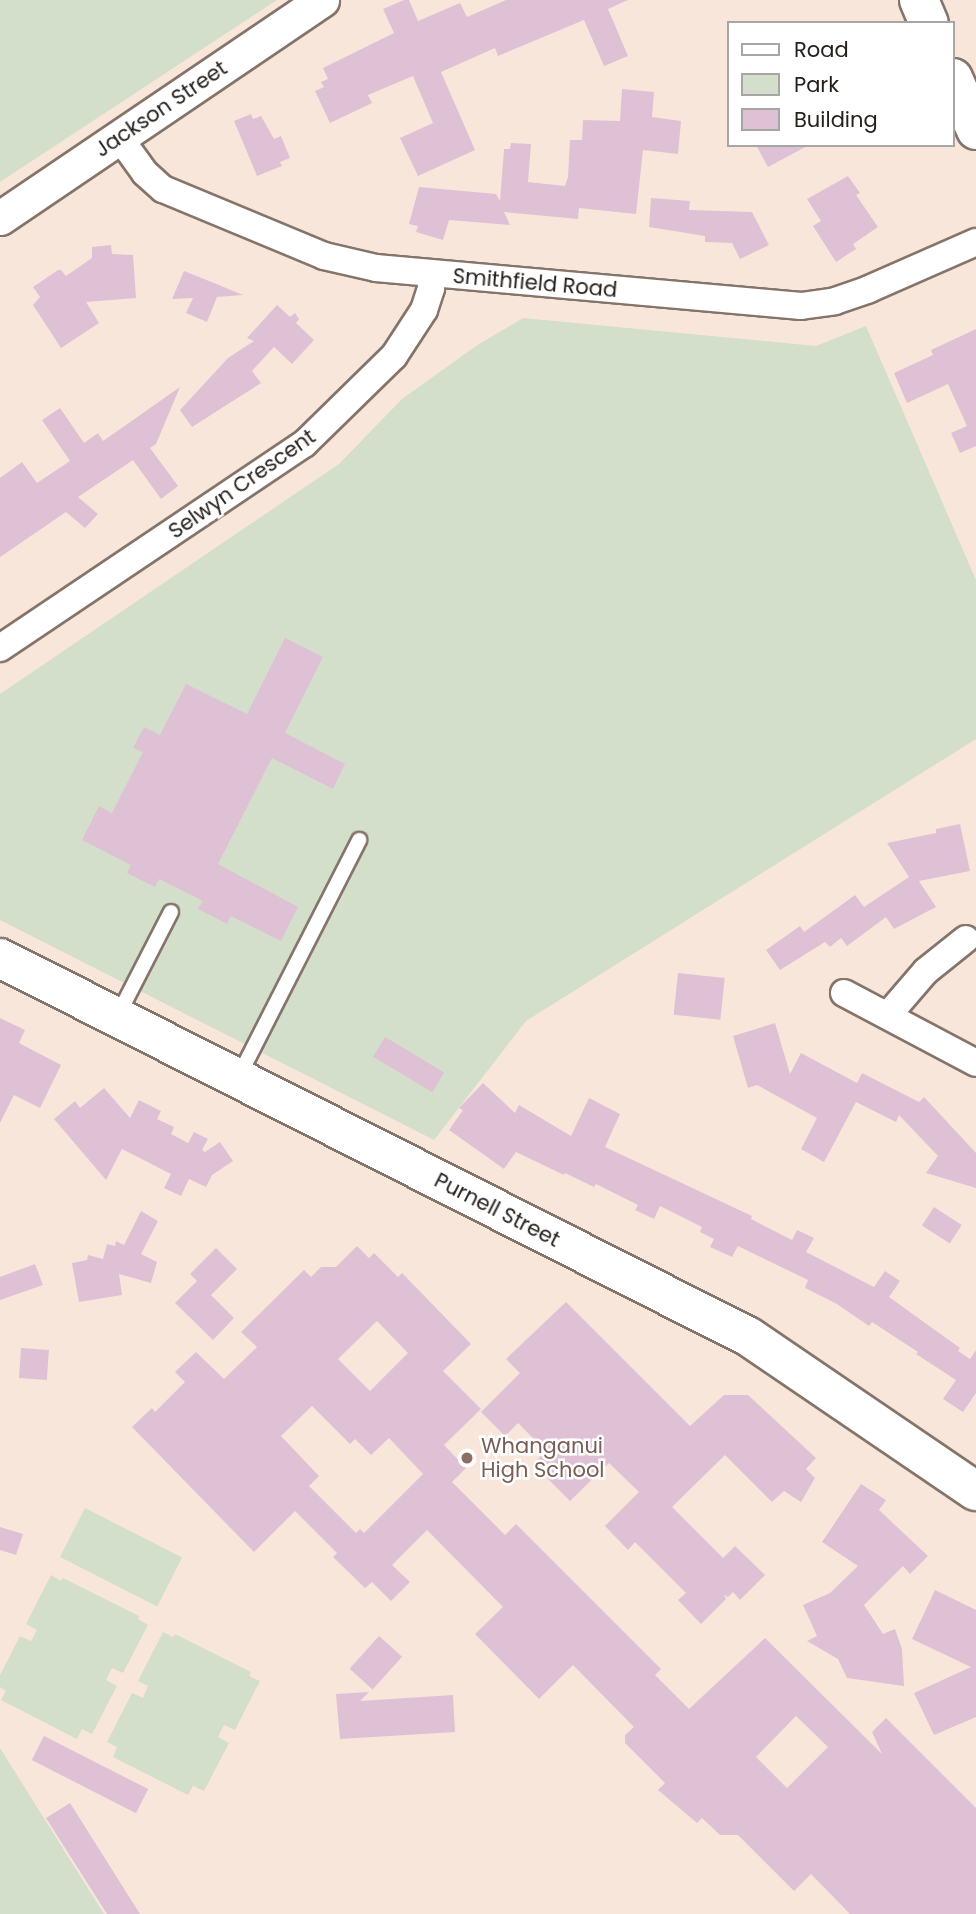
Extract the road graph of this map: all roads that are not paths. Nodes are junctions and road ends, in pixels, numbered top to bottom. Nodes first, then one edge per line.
1 (322, 0) edge
2 (919, 0) edge
3 (928, 21) edge
4 (955, 83) edge
5 (976, 130) edge
6 (119, 137) junction
7 (0, 218) edge
8 (976, 242) edge
9 (431, 274) junction
10 (0, 648) edge
11 (359, 840) dead end
12 (171, 912) dead end
13 (966, 939) dead end
14 (0, 958) edge
15 (844, 993) dead end
16 (888, 1015) junction
17 (117, 1017) junction
18 (976, 1063) edge
19 (237, 1079) junction
20 (976, 1491) edge

1 - 6 street, Jackson Street
2 - 3 main road
4 - 5 main road
6 - 7 street, Jackson Street
6 - 9 street, Smithfield Road
8 - 9 street, Smithfield Road
9 - 10 street, Selwyn Crescent
11 - 19 lane
12 - 17 lane
13 - 16 street
14 - 17 main road, Purnell Street
15 - 16 street
16 - 18 street
17 - 19 main road, Purnell Street
19 - 20 main road, Purnell Street

